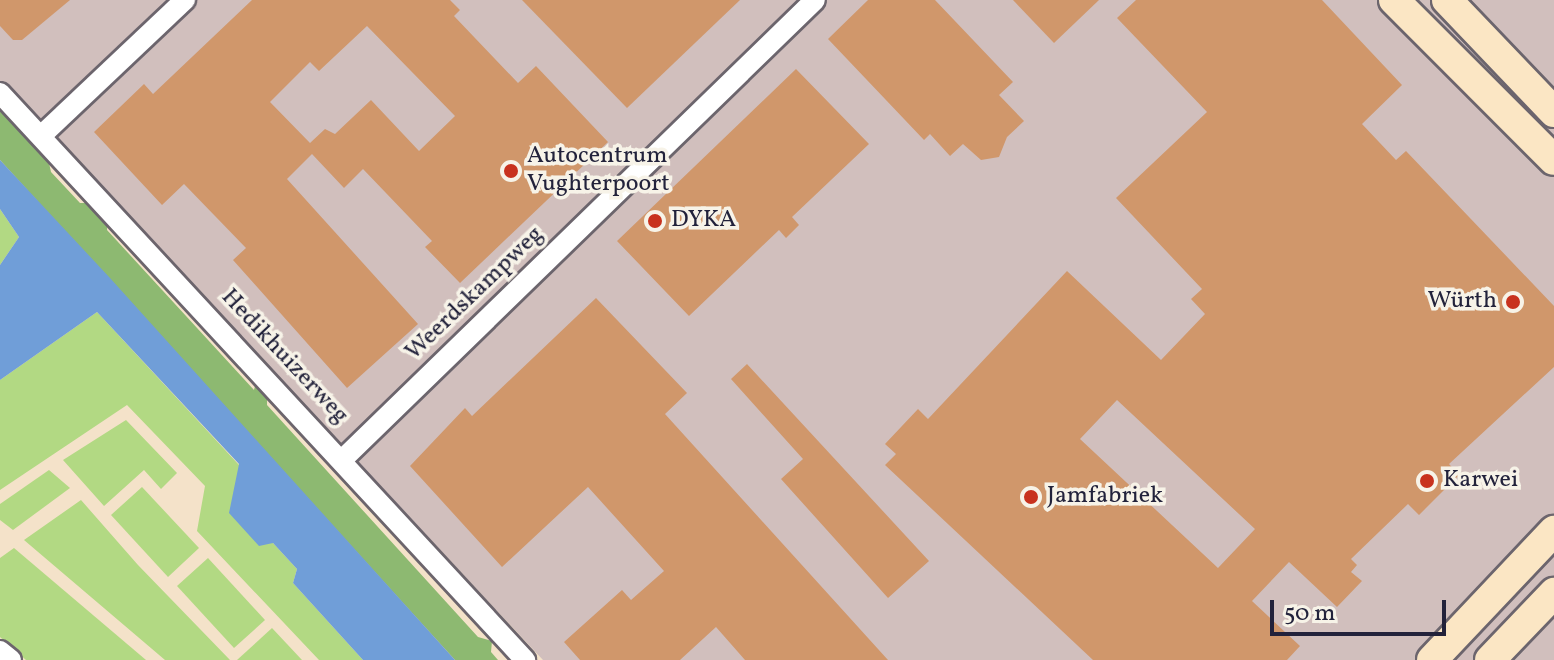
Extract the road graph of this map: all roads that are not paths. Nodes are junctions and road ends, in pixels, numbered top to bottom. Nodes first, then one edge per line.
1 (185, 0) edge
2 (815, 0) edge
3 (1394, 0) edge
4 (1447, 0) edge
5 (0, 93) edge
6 (1554, 112) edge
7 (42, 135) junction
8 (1554, 160) edge
9 (343, 459) junction
10 (1554, 531) edge
11 (1554, 593) edge
12 (0, 651) edge
13 (11, 660) edge
14 (525, 660) edge
15 (1432, 660) edge
16 (1490, 660) edge

1 - 7 street
2 - 9 street, Weerdskampweg
3 - 8 main road
4 - 6 main road
5 - 7 street, Hedikhuizerweg
7 - 9 street, Hedikhuizerweg
9 - 14 street, Hedikhuizerweg
10 - 15 main road
11 - 16 main road
12 - 13 street

